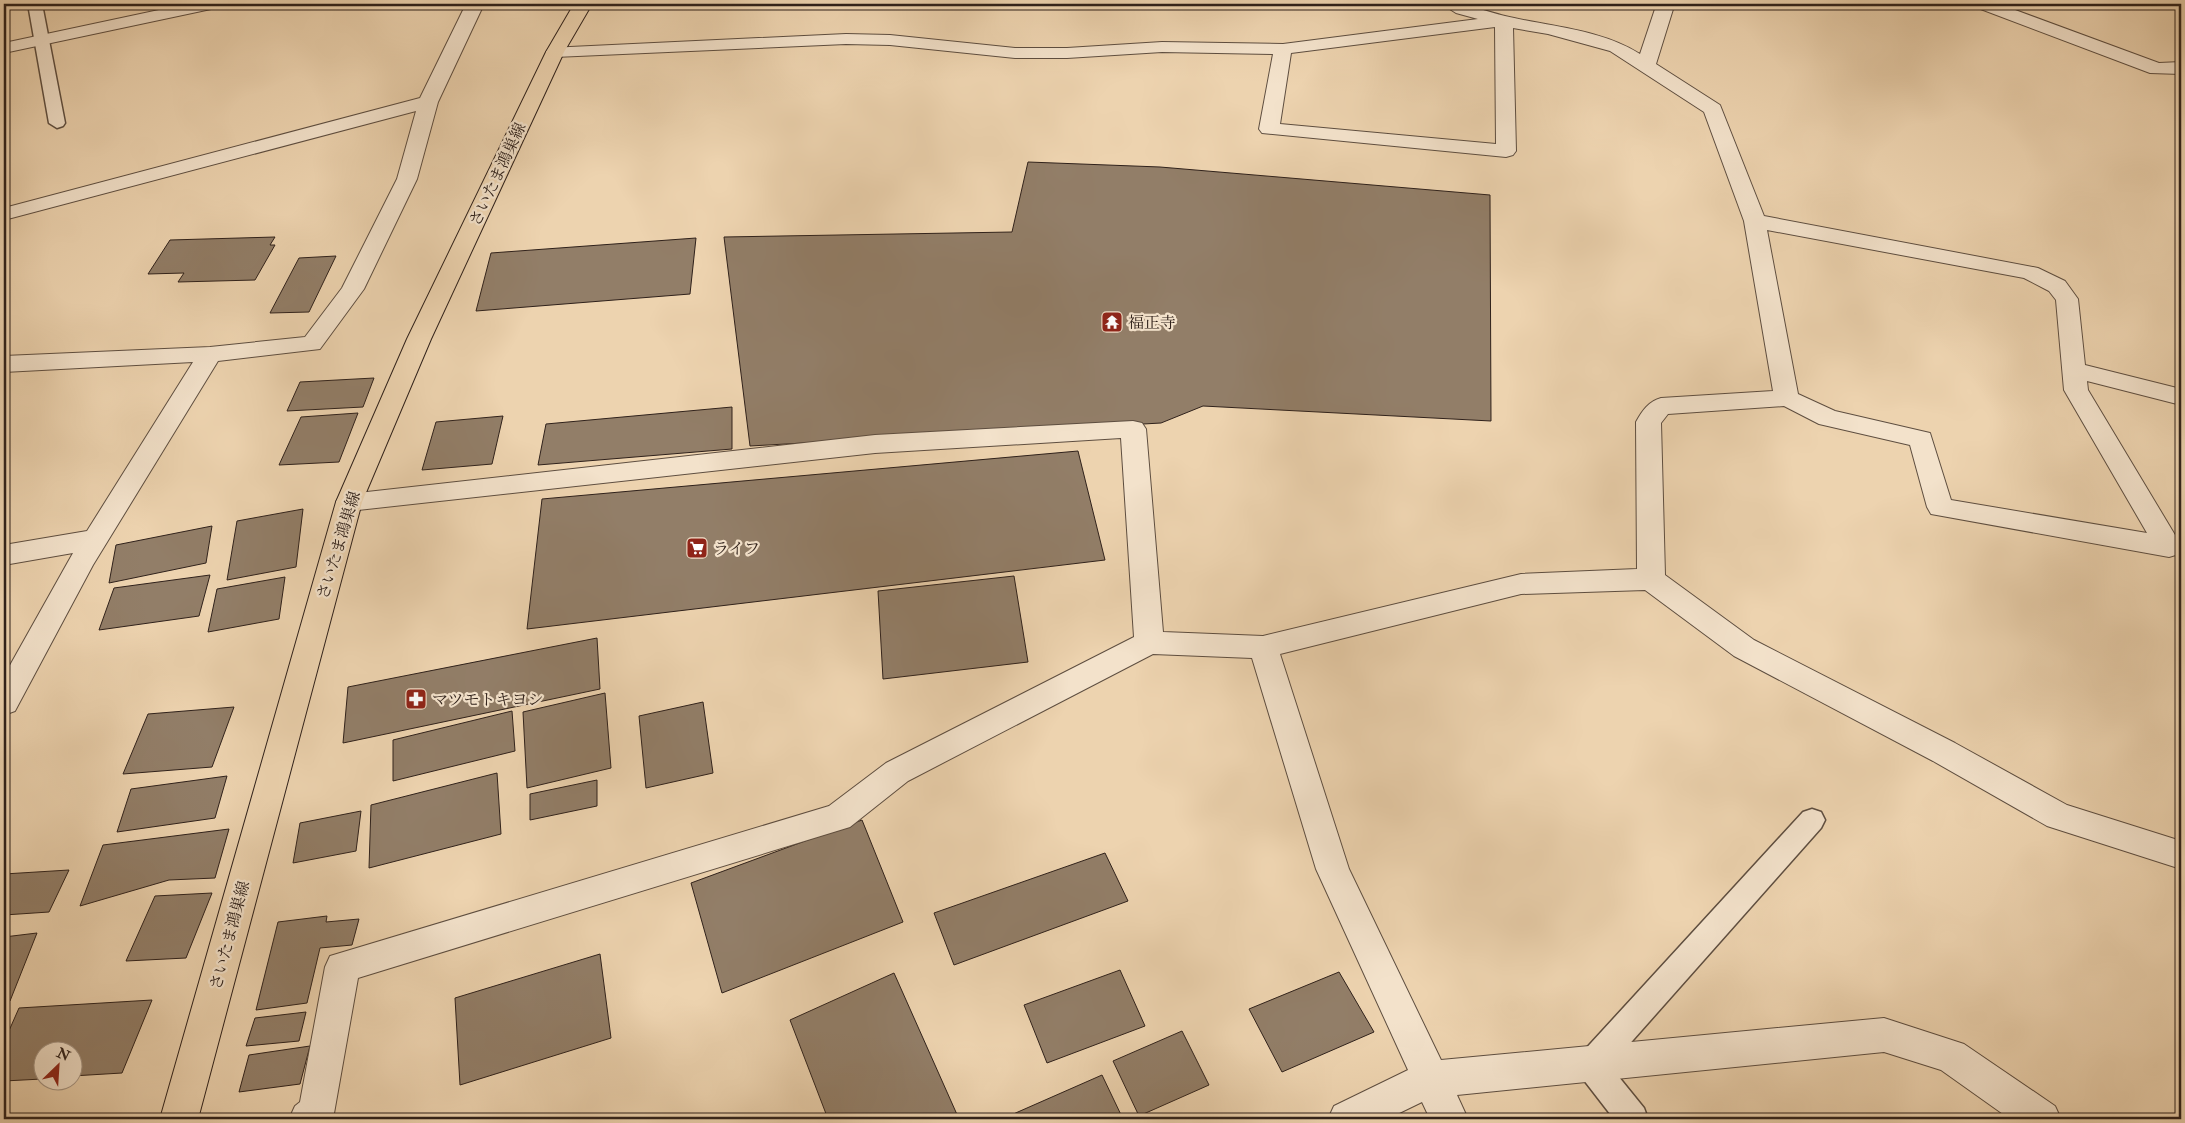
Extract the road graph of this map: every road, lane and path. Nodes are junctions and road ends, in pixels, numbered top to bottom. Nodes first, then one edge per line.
1 (35, 4) edge
2 (211, 4) edge
3 (475, 4) edge
4 (583, 4) edge
5 (1451, 4) edge
6 (1984, 4) edge
7 (1665, 6) dead end
8 (1504, 21) junction
9 (41, 40) junction
10 (4, 48) edge
11 (1282, 49) junction
12 (555, 52) junction
13 (1646, 65) junction
14 (2181, 68) edge
15 (428, 102) junction
16 (57, 123) dead end
17 (4, 214) edge
18 (1755, 222) junction
19 (210, 354) junction
20 (4, 364) edge
21 (2074, 370) junction
22 (2181, 397) edge
23 (1787, 398) junction
24 (349, 502) junction
25 (96, 539) junction
26 (4, 555) edge
27 (1651, 579) junction
28 (1149, 642) junction
29 (1263, 647) junction
30 (4, 703) edge
31 (1812, 820) dead end
32 (2181, 855) edge
33 (1591, 1065) junction
34 (1429, 1079) junction
35 (179, 1119) edge
36 (308, 1119) edge
37 (1347, 1119) edge
38 (1449, 1119) edge
39 (1633, 1119) edge
40 (2042, 1119) edge

1 - 9 lane
2 - 9 street
3 - 15 street
4 - 12 main road, さいたま鴻巣線
5 - 8 street
6 - 14 street
7 - 13 street
8 - 11 street
8 - 11 street
8 - 13 street
9 - 10 street
9 - 16 lane
11 - 12 street
12 - 24 main road, さいたま鴻巣線
13 - 18 street
15 - 17 street
15 - 19 street
18 - 21 street
18 - 23 street
19 - 20 street
19 - 25 street
21 - 22 street
21 - 23 street
23 - 27 street
24 - 28 street
24 - 35 main road, さいたま鴻巣線
25 - 26 street
25 - 30 street
27 - 29 street
27 - 32 street
28 - 29 street
28 - 36 street
29 - 34 street
31 - 33 lane
33 - 34 street
33 - 39 lane
33 - 40 street
34 - 37 street
34 - 38 street

